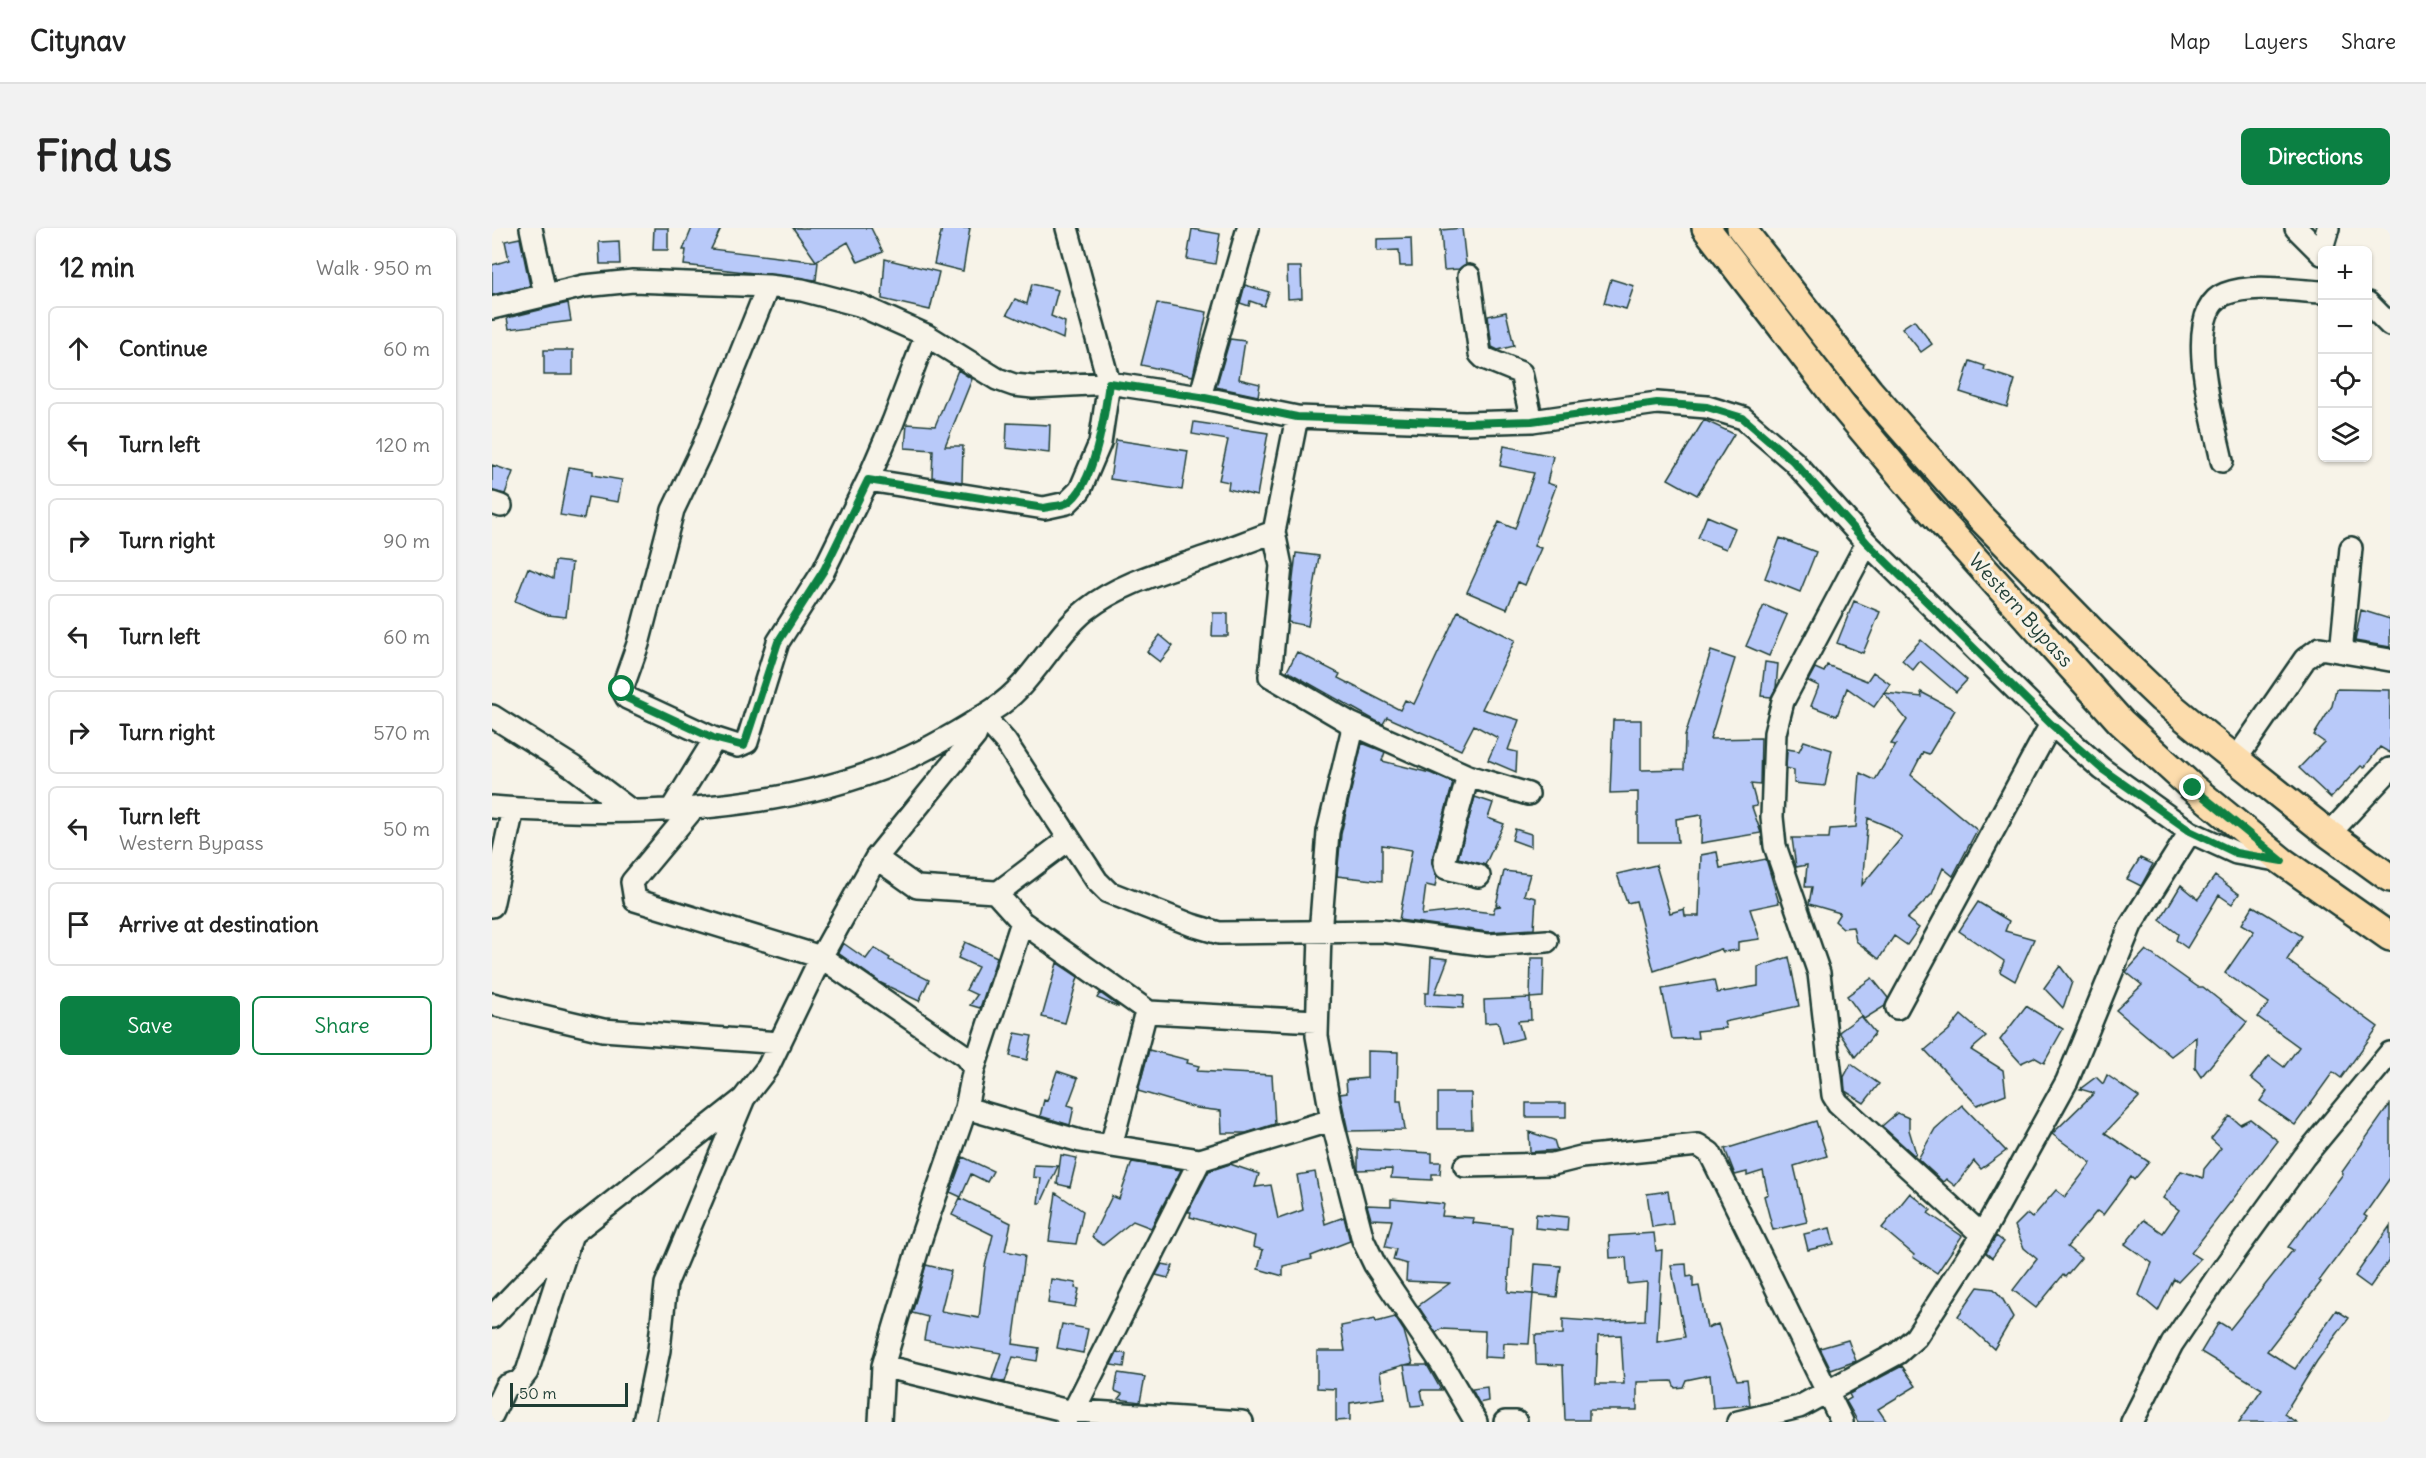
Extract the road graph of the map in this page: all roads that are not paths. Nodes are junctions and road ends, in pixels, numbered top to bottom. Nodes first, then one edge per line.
1 (531, 228) edge
2 (1067, 228) edge
3 (1248, 228) edge
4 (2296, 228) edge
5 (2328, 228) edge
6 (1742, 230) edge
7 (1713, 238) edge
8 (2324, 246) edge
9 (2318, 249) edge
10 (1469, 276) dead end
11 (768, 286) junction
12 (2318, 292) edge
13 (545, 294) junction
14 (492, 308) edge
15 (2372, 308) edge
16 (2390, 324) edge
17 (926, 335) junction
18 (1109, 383) junction
19 (1200, 397) junction
20 (1297, 417) junction
21 (1532, 421) junction
22 (2222, 460) dead end
23 (868, 480) junction
24 (1274, 532) junction
25 (1867, 543) junction
26 (2351, 548) dead end
27 (2344, 651) junction
28 (2390, 660) edge
29 (492, 716) edge
30 (983, 716) junction
31 (1350, 723) junction
32 (2051, 724) junction
33 (713, 738) junction
34 (2236, 759) junction
35 (2390, 769) edge
36 (1468, 776) junction
37 (1528, 794) dead end
38 (492, 807) edge
39 (513, 808) junction
40 (630, 810) junction
41 (682, 810) junction
42 (2190, 831) junction
43 (2329, 834) junction
44 (1069, 839) junction
45 (876, 858) junction
46 (2282, 861) junction
47 (2389, 874) edge
48 (1479, 876) dead end
49 (995, 892) junction
50 (492, 906) edge
51 (1022, 922) junction
52 (1320, 934) junction
53 (2390, 937) edge
54 (1547, 941) dead end
55 (821, 957) junction
56 (492, 1004) edge
57 (1897, 1008) dead end
58 (1149, 1012) junction
59 (1316, 1021) junction
60 (780, 1044) junction
61 (2390, 1053) edge
62 (974, 1068) junction
63 (744, 1098) junction
64 (966, 1108) junction
65 (1332, 1120) junction
66 (1111, 1146) junction
67 (1200, 1160) junction
68 (1465, 1166) dead end
69 (572, 1234) junction
70 (1982, 1235) junction
71 (492, 1317) edge
72 (883, 1366) junction
73 (1828, 1391) junction
74 (492, 1415) edge
75 (1068, 1415) edge
76 (1789, 1416) edge
77 (644, 1422) edge
78 (880, 1422) edge
79 (1242, 1422) edge
80 (1476, 1422) edge
81 (1505, 1422) edge
82 (1516, 1422) edge
83 (1738, 1422) edge
84 (1842, 1422) edge
85 (2132, 1422) edge

1 - 13 street
2 - 18 street
3 - 19 street
4 - 9 street
5 - 8 street
6 - 34 main road, Western Bypass
7 - 46 main road, Western Bypass
10 - 21 street
11 - 13 street
11 - 17 street
11 - 33 street
12 - 22 street
13 - 14 street
15 - 16 street
17 - 18 street
17 - 23 street
18 - 19 street
18 - 23 street
19 - 20 street
20 - 21 street
20 - 24 street
21 - 25 street
23 - 33 street
24 - 30 street
24 - 31 street
25 - 32 street
25 - 70 street
26 - 27 street
27 - 28 street
27 - 34 street
29 - 40 street
30 - 41 street
30 - 44 street
30 - 45 street
31 - 36 street
31 - 52 street
32 - 42 street
32 - 57 street
33 - 41 street
34 - 43 main road, Western Bypass
35 - 43 street
36 - 37 street
36 - 48 street
38 - 39 street
39 - 40 street
39 - 50 street
40 - 41 street
41 - 55 street
42 - 46 street
42 - 70 street
43 - 47 main road, Western Bypass
44 - 49 street
44 - 52 street
45 - 49 street
45 - 55 street
46 - 53 main road, Western Bypass
49 - 51 street
51 - 58 street
51 - 62 street
52 - 54 street
52 - 59 street
55 - 60 street
55 - 62 street
56 - 60 street
58 - 59 street
58 - 66 street
59 - 65 street
60 - 63 street
61 - 85 street
62 - 64 street
63 - 69 street
63 - 77 street
64 - 66 street
64 - 72 street
65 - 67 street
65 - 80 street
66 - 67 street
67 - 75 street
68 - 73 street
69 - 71 street
69 - 74 street
70 - 73 street
72 - 75 street
72 - 78 street
73 - 76 street
73 - 84 street
75 - 79 street
76 - 83 street
81 - 82 street

